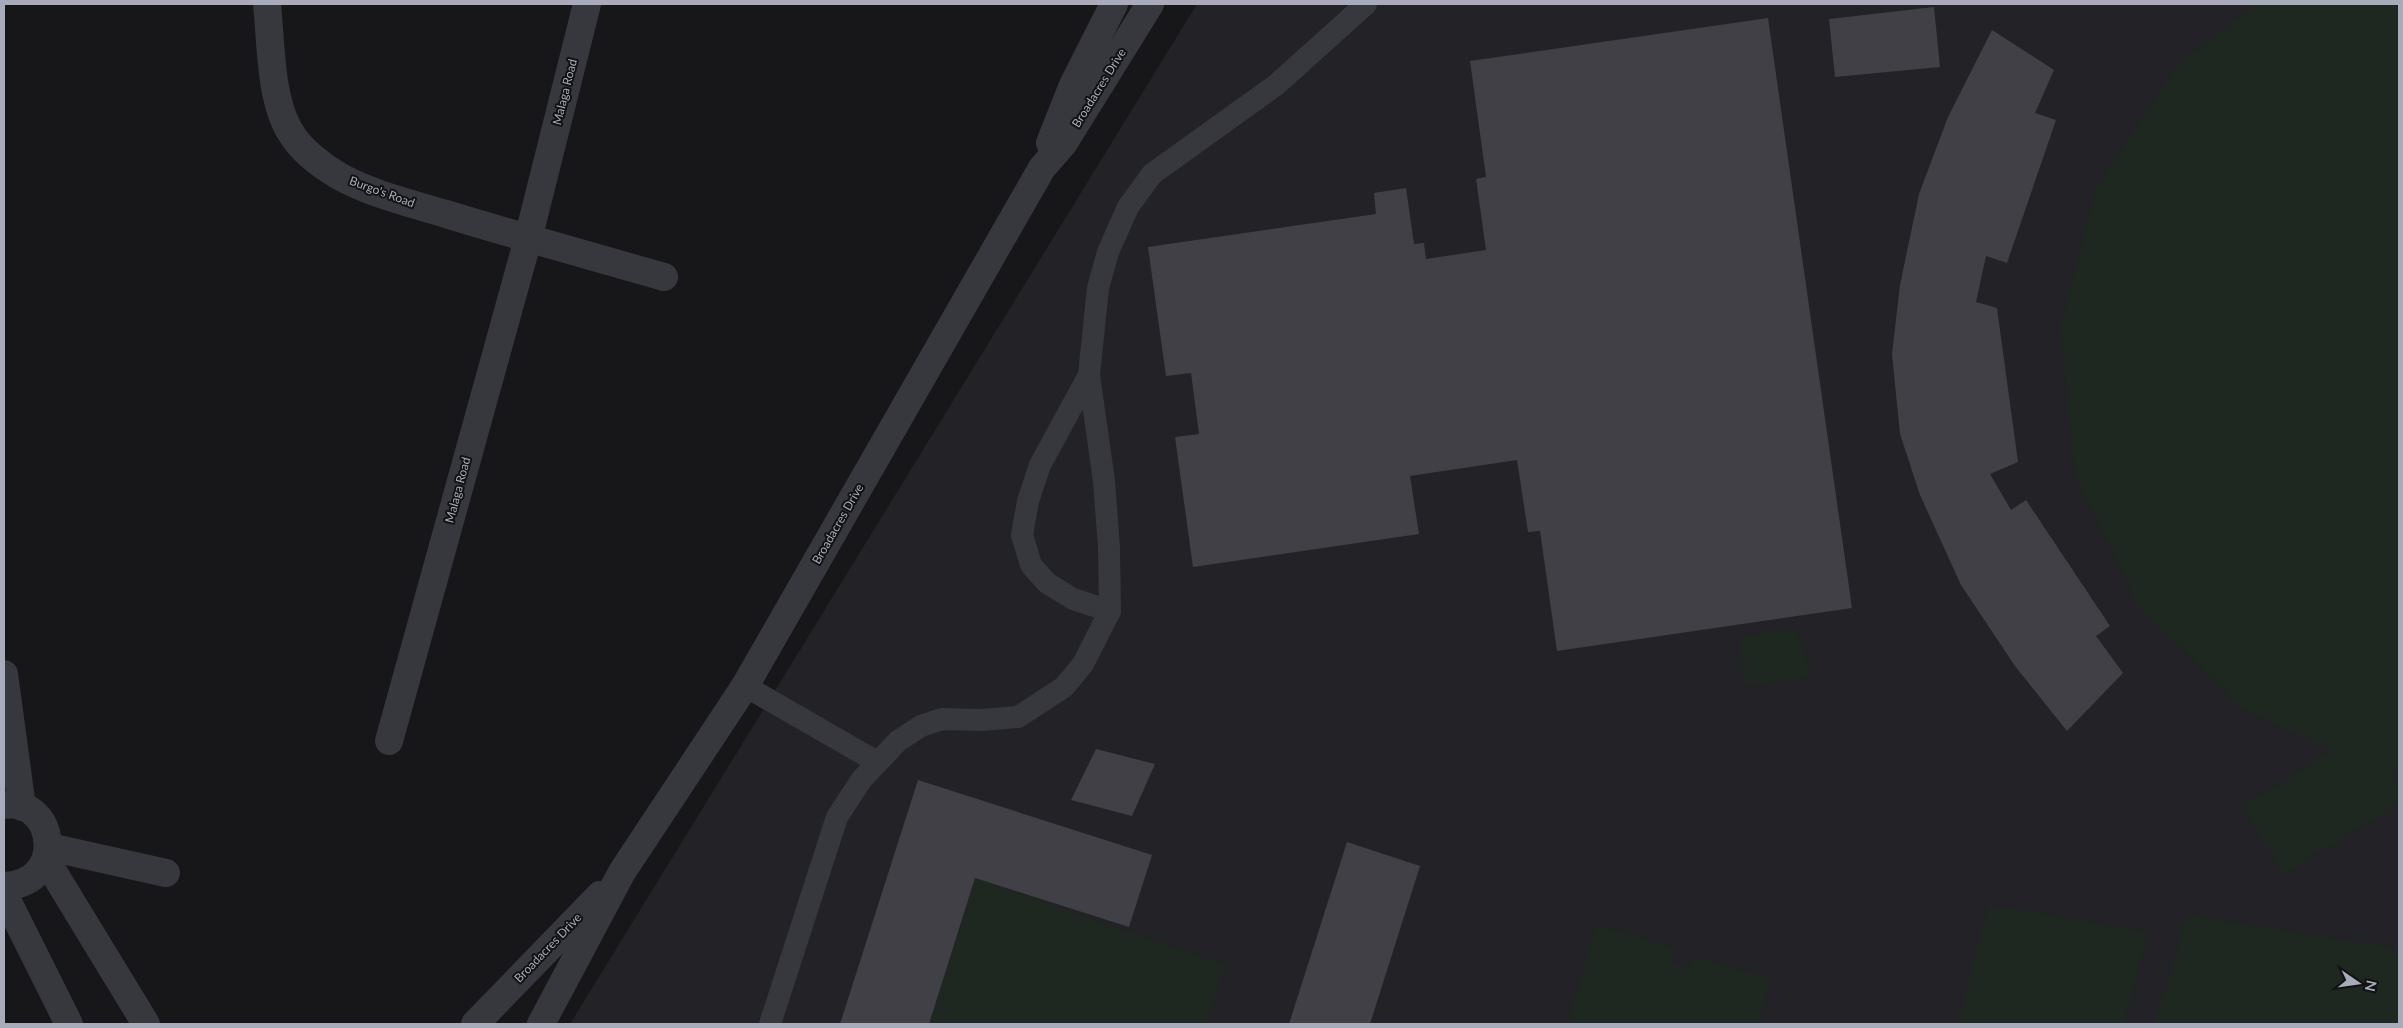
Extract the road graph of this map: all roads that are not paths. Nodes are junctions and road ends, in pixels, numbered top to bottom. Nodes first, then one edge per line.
1 (267, 4) edge
2 (587, 4) edge
3 (1114, 4) edge
4 (1150, 4) edge
5 (1366, 4) edge
6 (1042, 168) junction
7 (528, 239) junction
8 (664, 277) dead end
9 (1089, 375) junction
10 (1110, 611) junction
11 (4, 674) edge
12 (745, 686) junction
13 (389, 741) dead end
14 (877, 762) junction
15 (13, 806) edge
16 (47, 854) junction
17 (622, 872) junction
18 (166, 873) dead end
19 (4, 886) edge
20 (4, 894) edge
21 (69, 1024) edge
22 (146, 1024) edge
23 (474, 1024) edge
24 (541, 1024) edge
25 (770, 1024) edge

1 - 7 street, Burgo's Road
2 - 7 street, Malaga Road
3 - 6 street, Broadacres Drive
4 - 6 street, Broadacres Drive
5 - 9 lane
6 - 12 street, Broadacres Drive
7 - 8 street
7 - 13 street, Malaga Road
9 - 10 lane
9 - 10 lane
10 - 14 lane
11 - 15 street
12 - 14 lane
12 - 17 street, Broadacres Drive
14 - 25 lane
15 - 16 street
16 - 18 street
16 - 19 street
16 - 22 street
17 - 23 street, Broadacres Drive
17 - 24 street, Broadacres Drive
20 - 21 street

